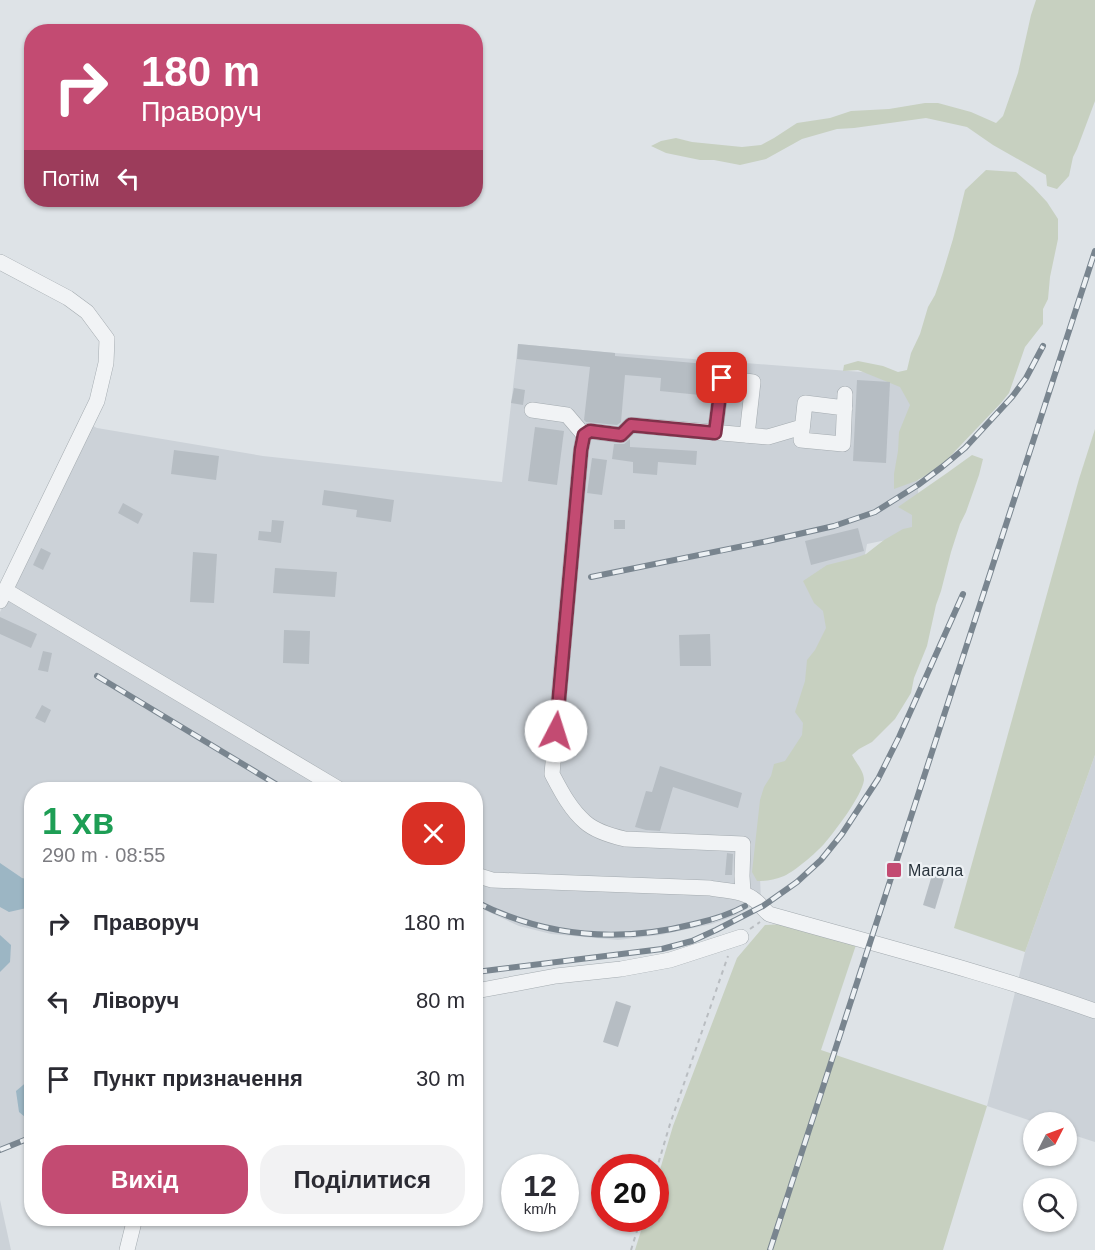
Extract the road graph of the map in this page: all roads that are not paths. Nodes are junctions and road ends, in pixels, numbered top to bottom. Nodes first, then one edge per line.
1 (0, 262) edge
2 (532, 410) dead end
3 (802, 427) junction
4 (715, 433) junction
5 (584, 435) junction
6 (747, 435) junction
7 (3, 596) edge
8 (327, 782) edge
9 (483, 877) edge
10 (743, 893) junction
11 (741, 937) road end
12 (483, 990) edge
13 (1095, 1011) edge
14 (133, 1226) edge
15 (127, 1250) edge

1 - 7 lane
2 - 5 lane
3 - 3 lane
3 - 6 lane
4 - 5 lane
4 - 6 lane
4 - 6 lane
5 - 10 lane
7 - 8 lane
9 - 10 lane
10 - 13 lane
11 - 12 lane
14 - 15 lane

